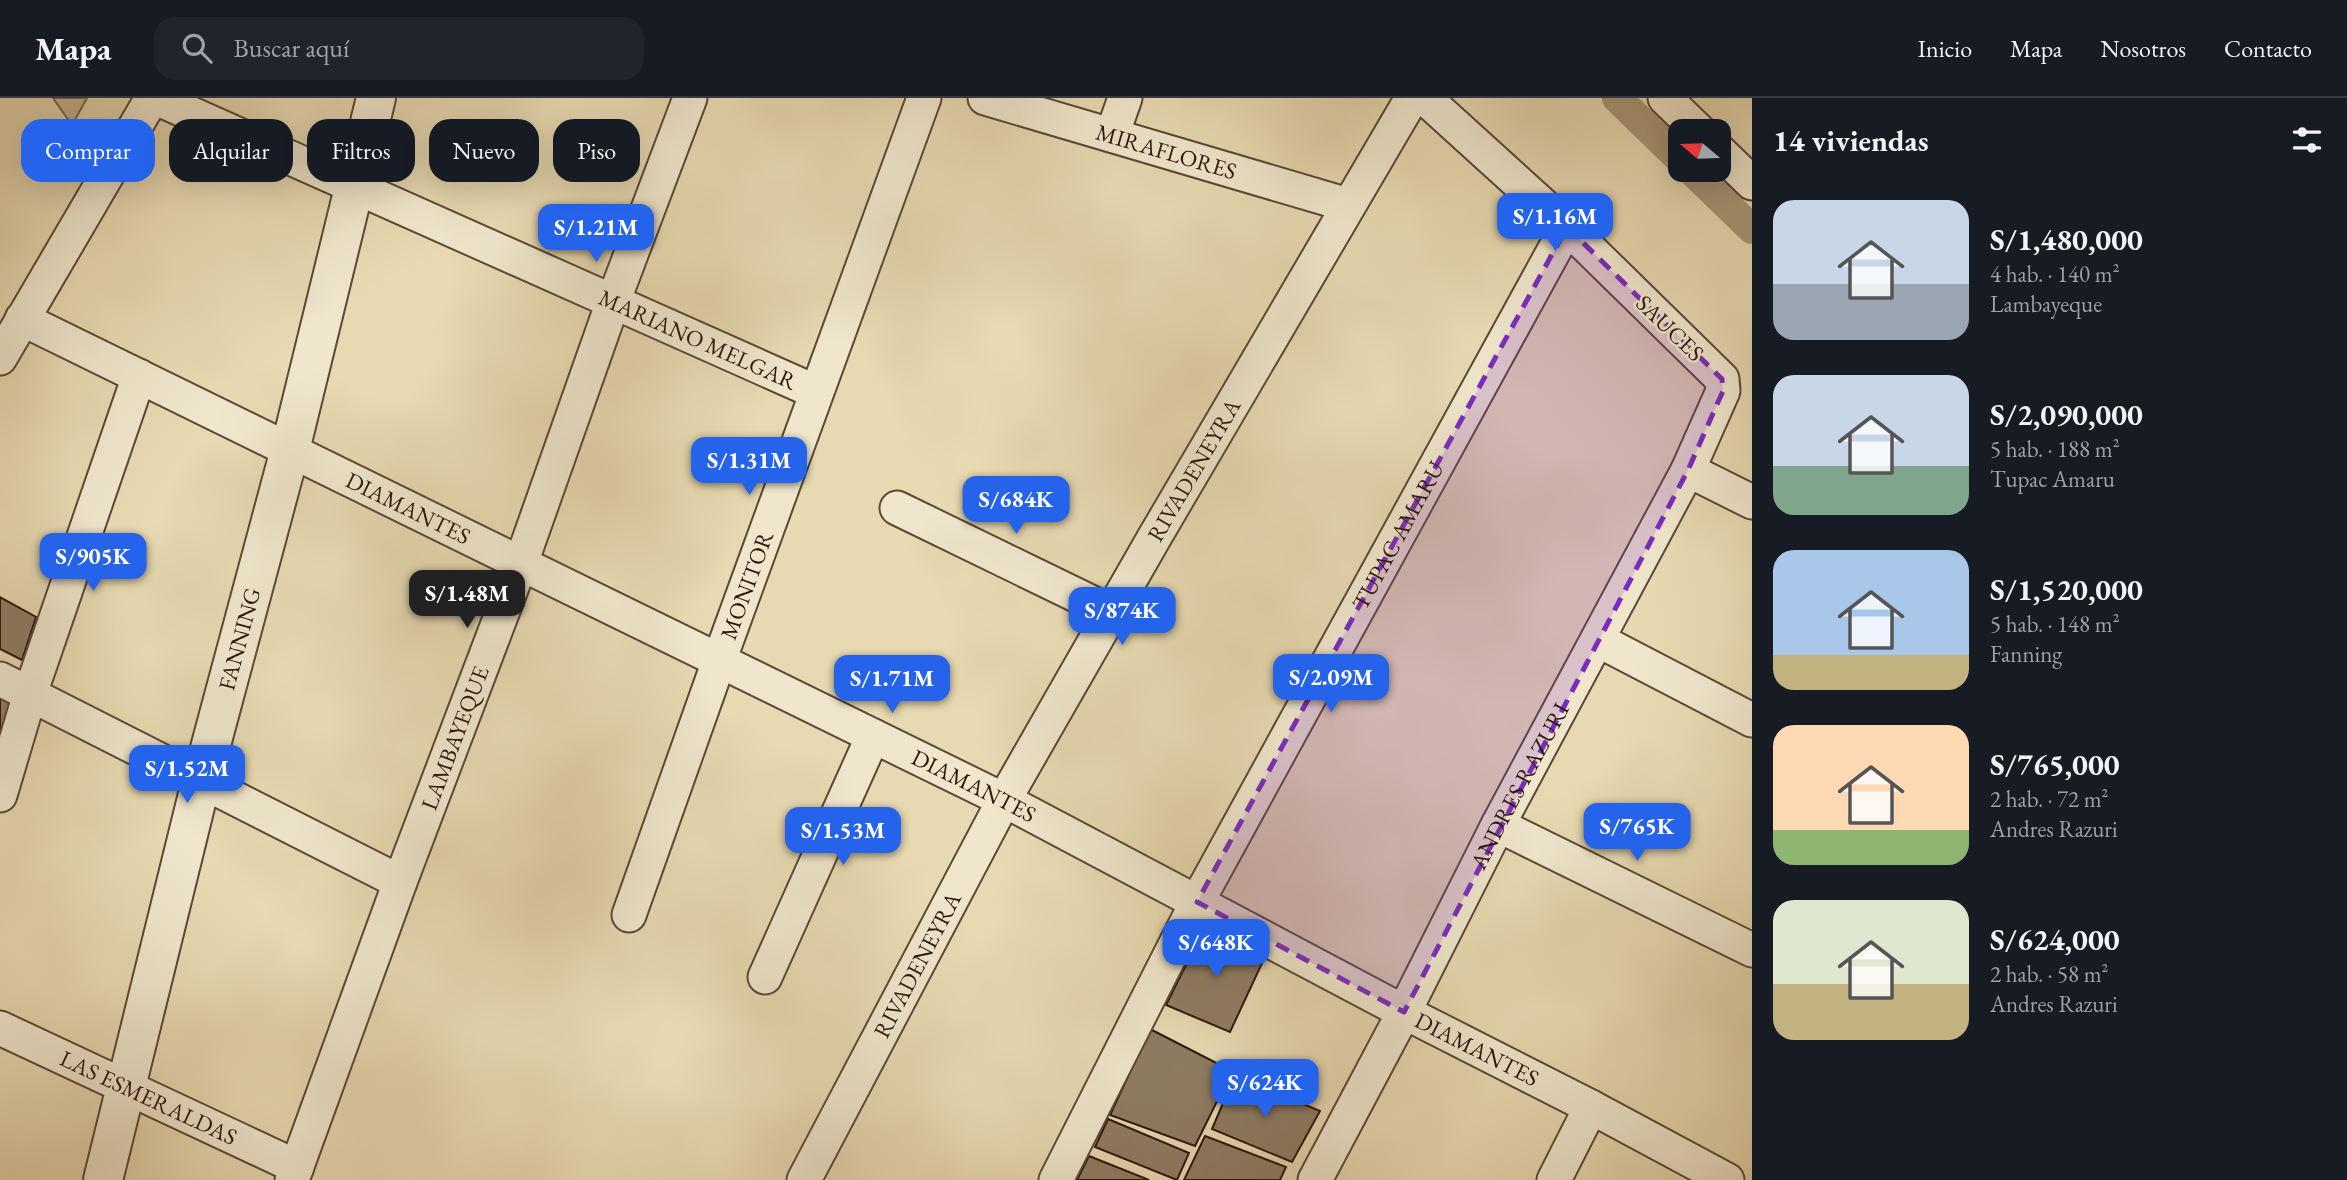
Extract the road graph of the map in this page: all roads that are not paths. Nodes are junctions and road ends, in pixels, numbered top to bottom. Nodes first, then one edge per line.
1 (154, 98) edge
2 (376, 98) edge
3 (690, 98) edge
4 (923, 98) edge
5 (985, 98) edge
6 (1125, 98) edge
7 (1412, 98) edge
8 (1425, 98) edge
9 (1665, 98) edge
10 (1687, 119) edge
11 (1112, 135) junction
12 (1731, 163) edge
13 (1752, 183) edge
14 (354, 186) junction
15 (1348, 205) junction
16 (1567, 227) junction
17 (613, 302) junction
18 (22, 319) junction
19 (0, 358) edge
20 (139, 376) junction
21 (1724, 391) joint
22 (816, 392) junction
23 (290, 450) junction
24 (1688, 470) junction
25 (1752, 502) edge
26 (897, 508) dead end
27 (521, 563) junction
28 (1111, 612) junction
29 (1598, 640) junction
30 (719, 661) junction
31 (0, 679) edge
32 (30, 694) junction
33 (1752, 720) edge
34 (873, 736) junction
35 (201, 782) junction
36 (0, 795) edge
37 (1004, 800) junction
38 (1498, 825) junction
39 (400, 883) junction
40 (1197, 902) junction
41 (629, 915) dead end
42 (1752, 950) edge
43 (765, 977) dead end
44 (1404, 1012) junction
45 (0, 1028) edge
46 (124, 1086) junction
47 (1591, 1107) junction
48 (294, 1174) edge
49 (103, 1180) edge
50 (804, 1180) edge
51 (1056, 1180) edge
52 (1315, 1180) edge
53 (1554, 1180) edge
54 (1727, 1180) edge

1 - 14 street, MARIANO MELGAR
1 - 18 street
2 - 14 street, FANNING
3 - 17 street, LAMBAYEQUE
4 - 22 street, MONITOR
5 - 11 street, MIRAFLORES
6 - 11 street
7 - 15 street, RIVADENEYRA
8 - 16 street, SAUCES
9 - 10 street
11 - 15 street, MIRAFLORES
12 - 13 street
14 - 17 street, MARIANO MELGAR
14 - 23 street, FANNING
15 - 28 street, RIVADENEYRA
16 - 21 street, SAUCES
16 - 40 street, TUPAC AMARU
17 - 22 street, MARIANO MELGAR
17 - 27 street, LAMBAYEQUE
18 - 19 street
18 - 20 street, DIAMANTES
20 - 23 street, DIAMANTES
20 - 32 street
21 - 24 street, ANDRES RAZURI
22 - 30 street, MONITOR
23 - 27 street, DIAMANTES
23 - 35 street, FANNING
24 - 25 street
24 - 29 street, ANDRES RAZURI
26 - 28 street
27 - 30 street, DIAMANTES
27 - 39 street, LAMBAYEQUE
28 - 37 street, RIVADENEYRA
29 - 33 street
29 - 38 street, ANDRES RAZURI
30 - 34 street, DIAMANTES
30 - 41 street, MONITOR
31 - 32 street
32 - 35 street
32 - 36 street
34 - 37 street, DIAMANTES
34 - 43 street
35 - 39 street
35 - 46 street, FANNING
37 - 40 street, DIAMANTES
37 - 50 street, RIVADENEYRA
38 - 42 street
38 - 44 street, ANDRES RAZURI
39 - 48 street, LAMBAYEQUE
40 - 44 street, DIAMANTES
40 - 51 street, TUPAC AMARU
44 - 47 street, DIAMANTES
44 - 52 street, ANDRES RAZURI
45 - 46 street, LAS ESMERALDAS
46 - 48 street, LAS ESMERALDAS
46 - 49 street, FANNING
47 - 53 street
47 - 54 street, DIAMANTES

